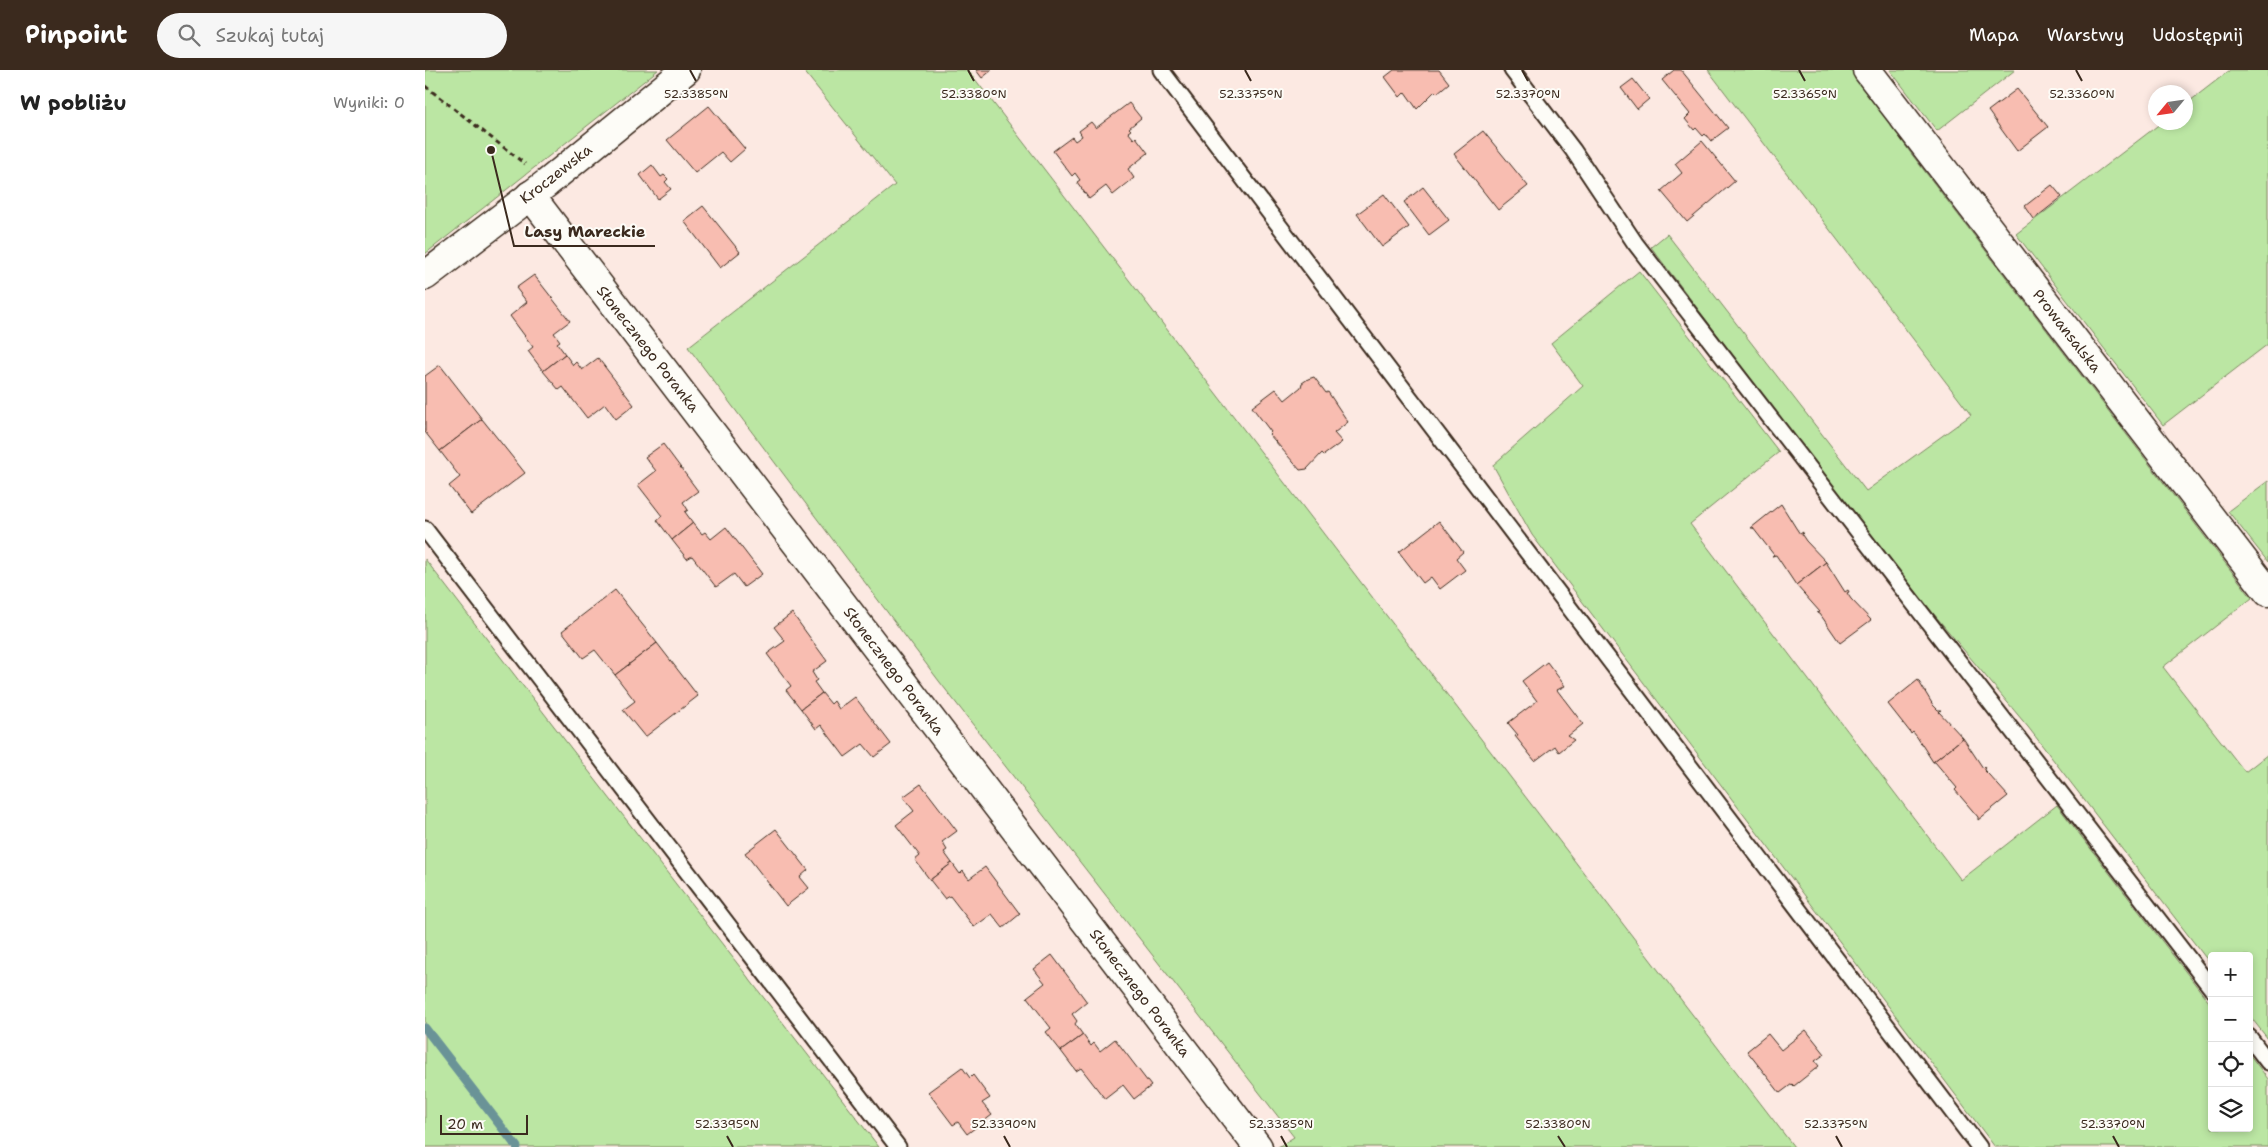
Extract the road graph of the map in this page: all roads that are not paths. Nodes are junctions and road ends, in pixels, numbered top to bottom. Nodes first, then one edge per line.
1 (686, 70) edge
2 (1161, 70) edge
3 (1512, 70) edge
4 (1867, 70) edge
5 (538, 189) junction
6 (425, 276) edge
7 (425, 529) edge
8 (2268, 592) edge
9 (2208, 984) edge
10 (2252, 1042) edge
11 (2268, 1062) edge
12 (898, 1147) edge
13 (1258, 1147) edge
14 (1979, 1147) edge

1 - 5 street, Kroczewska
2 - 14 lane
3 - 9 lane
4 - 8 street, Prowansalska
5 - 6 street, Kroczewska
5 - 13 street, Słonecznego Poranka
7 - 12 lane
10 - 11 lane

